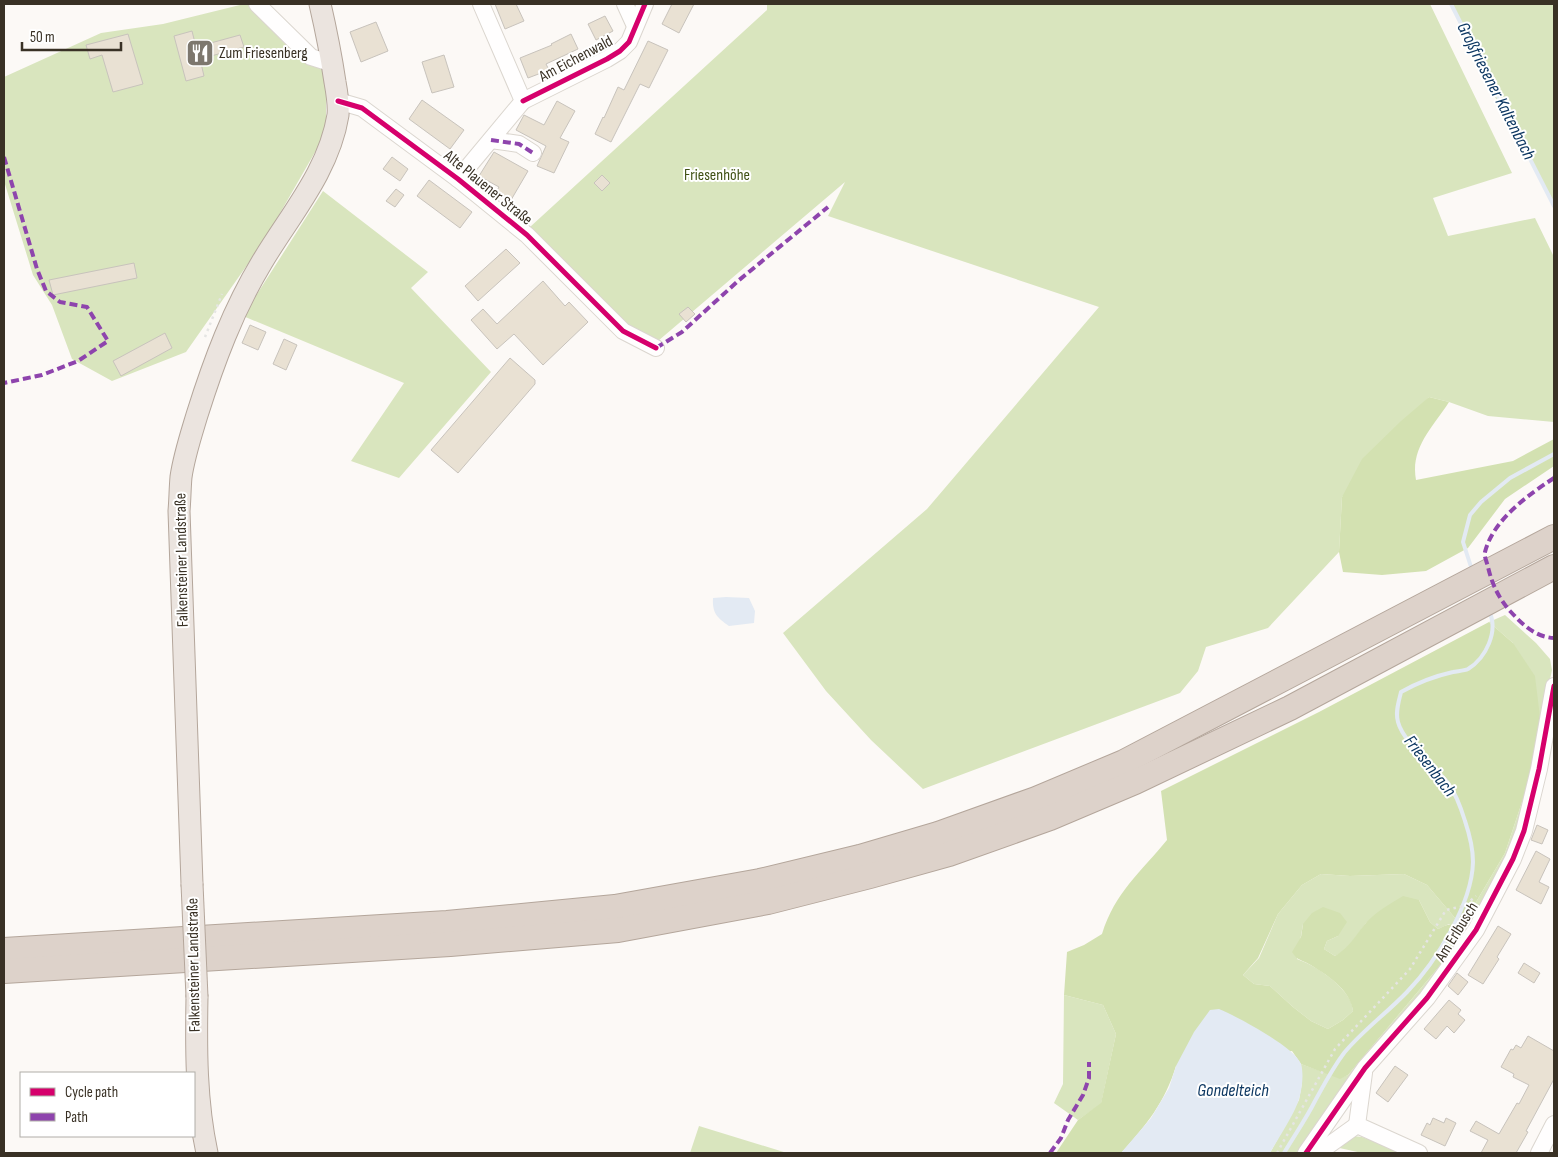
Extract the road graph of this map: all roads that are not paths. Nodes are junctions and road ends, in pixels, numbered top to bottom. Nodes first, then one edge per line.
1 (257, 4) edge
2 (320, 4) edge
3 (481, 4) edge
4 (625, 4) edge
5 (645, 4) edge
6 (635, 26) junction
7 (333, 64) junction
8 (338, 101) junction
9 (523, 101) junction
10 (491, 140) junction
11 (533, 153) dead end
12 (458, 178) junction
13 (656, 348) dead end
14 (1554, 538) edge
15 (1554, 568) edge
16 (1554, 686) edge
17 (4, 950) edge
18 (4, 971) edge
19 (1365, 1068) junction
20 (1554, 1124) edge
21 (1357, 1125) junction
22 (207, 1153) edge
23 (1306, 1153) edge
24 (1318, 1153) edge
25 (1419, 1153) edge
26 (1539, 1153) edge

1 - 7 street
2 - 7 main road, Falkensteiner Landstraße
3 - 9 street
4 - 6 street
5 - 6 street, Am Eichenwald
6 - 9 street, Am Eichenwald
7 - 8 main road, Falkensteiner Landstraße
8 - 12 street, Alte Plauener Straße
8 - 22 main road, Falkensteiner Landstraße, bridge
9 - 10 street, Am Eichenwald
10 - 11 street
10 - 12 street, Am Eichenwald
12 - 13 street, Alte Plauener Straße
14 - 17 highway
15 - 18 highway
16 - 19 street, Am Erlbusch
19 - 21 street
19 - 23 street, Am Erlbusch
20 - 26 street
21 - 24 street
21 - 25 street

